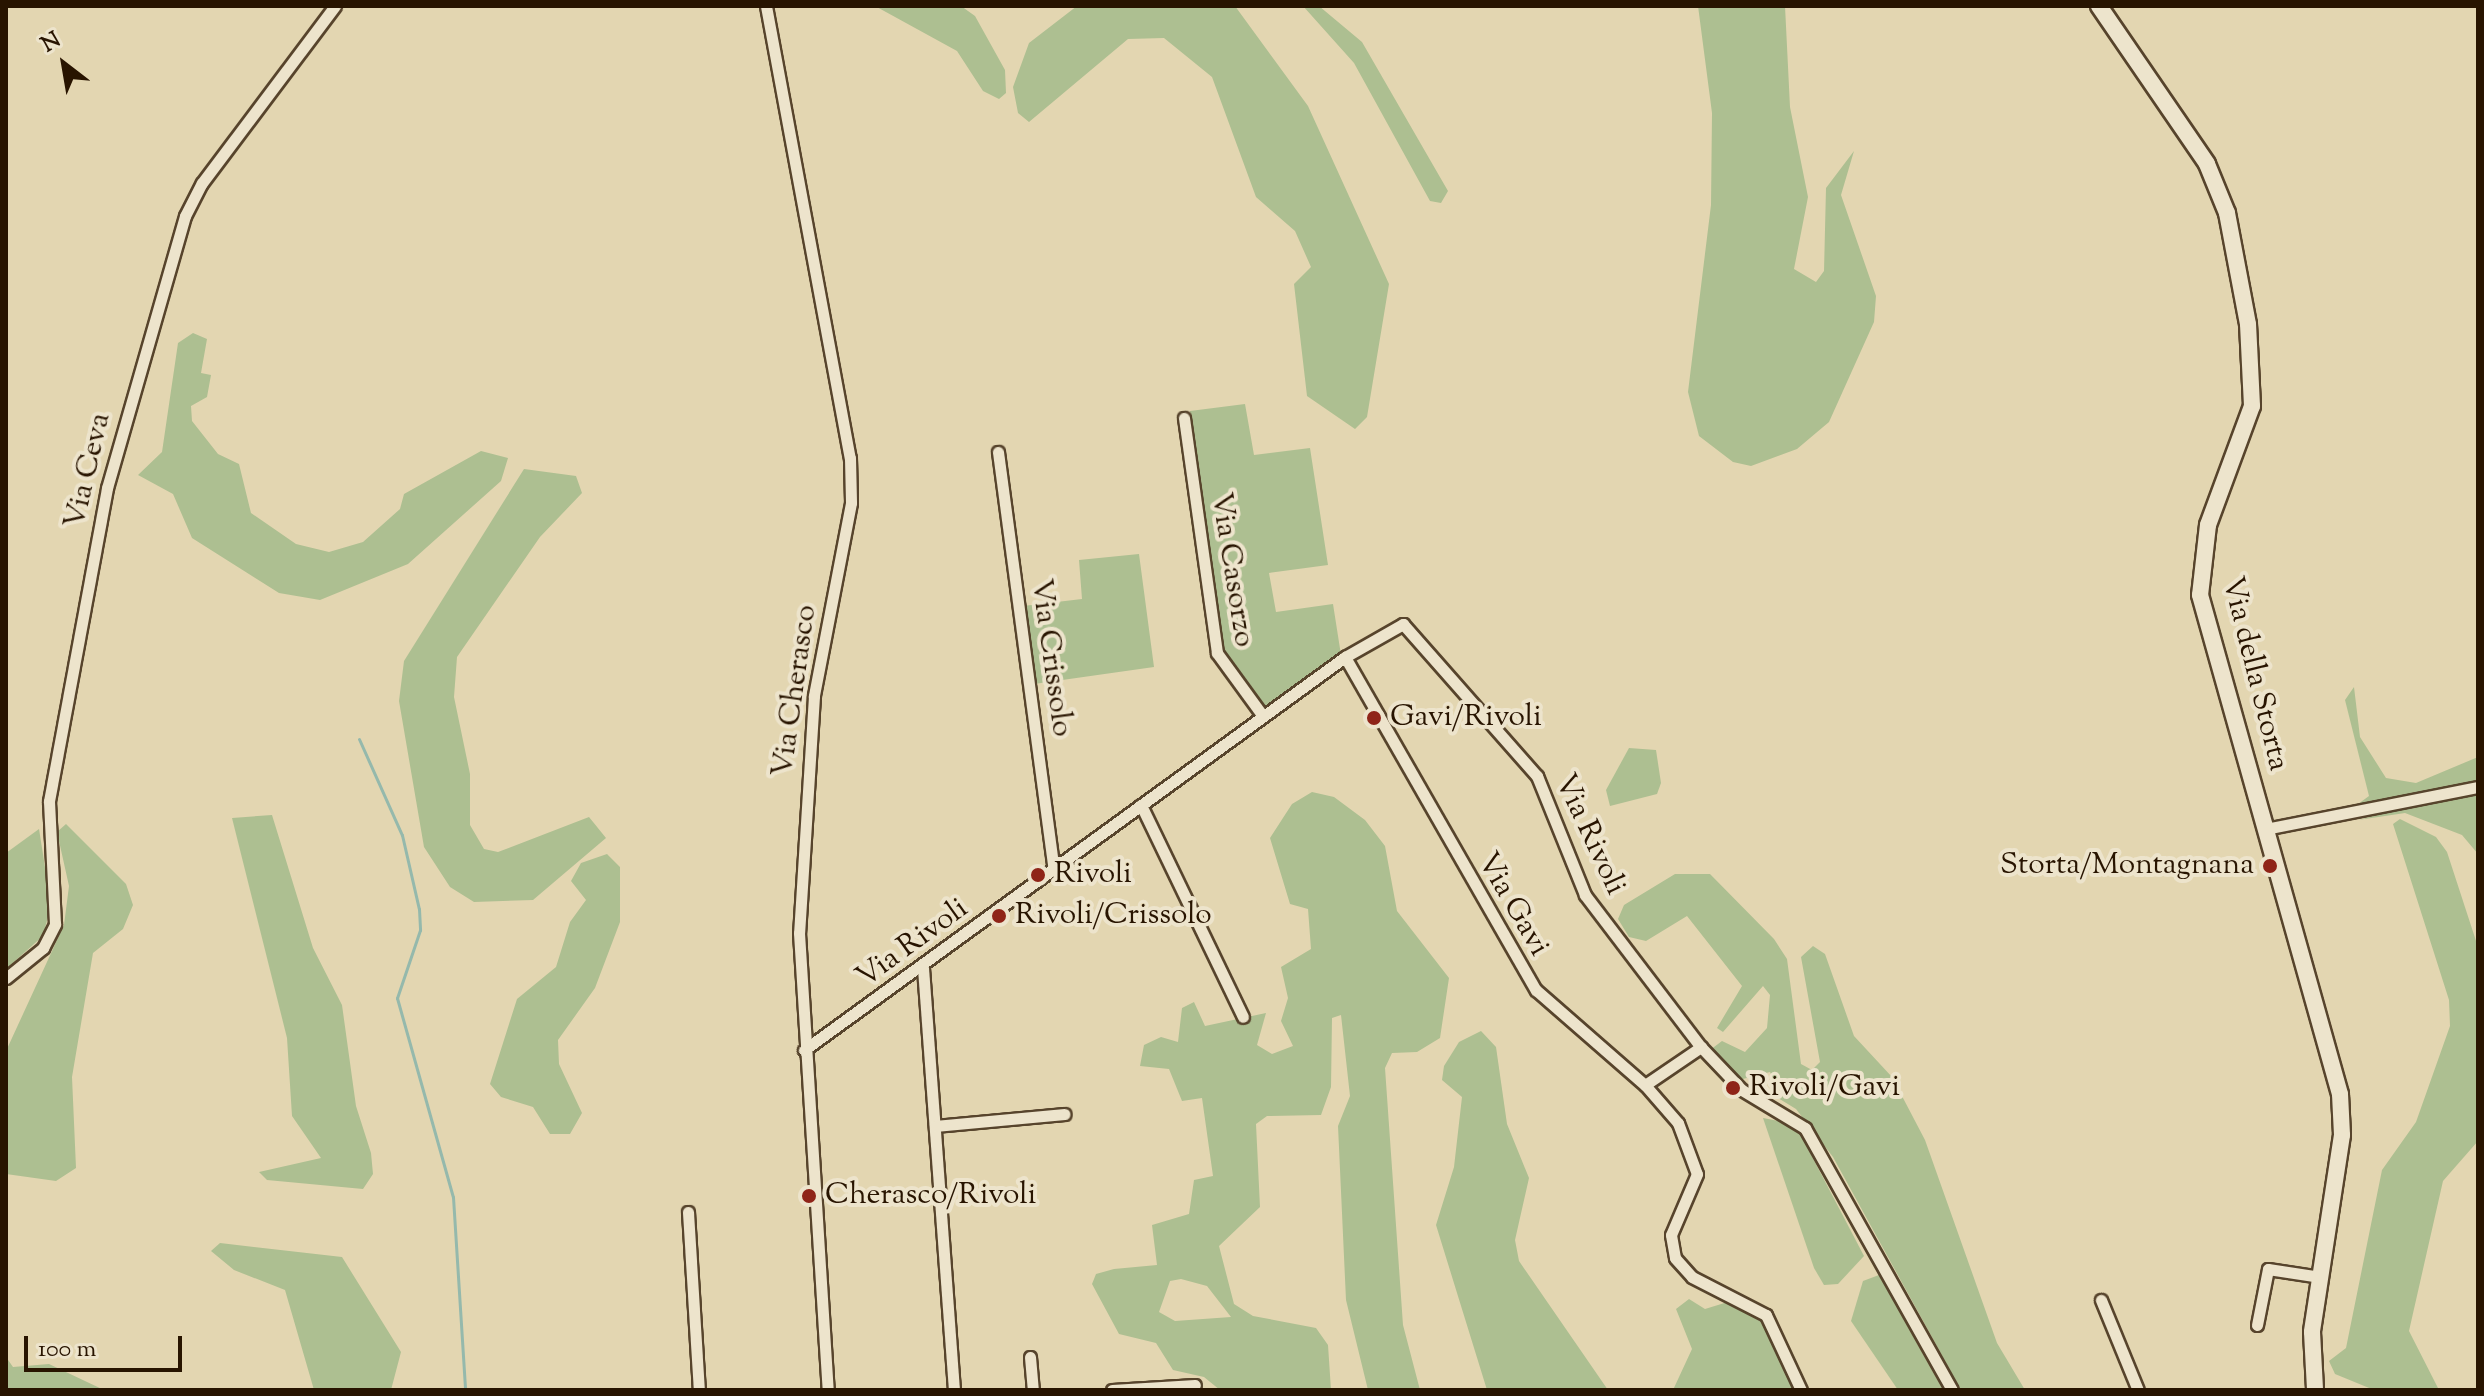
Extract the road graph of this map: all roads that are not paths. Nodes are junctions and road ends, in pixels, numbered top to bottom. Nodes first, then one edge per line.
1 (335, 6) edge
2 (766, 6) edge
3 (2099, 6) edge
4 (1184, 418) dead end
5 (998, 452) dead end
6 (1345, 657) junction
7 (1263, 716) junction
8 (2478, 787) edge
9 (1141, 805) junction
10 (2265, 829) junction
11 (1054, 870) junction
12 (923, 968) junction
13 (6, 978) edge
14 (1243, 1017) dead end
15 (1701, 1047) junction
16 (804, 1050) junction
17 (1645, 1085) junction
18 (1064, 1114) dead end
19 (935, 1126) junction
20 (688, 1212) dead end
21 (2320, 1277) junction
22 (2101, 1300) dead end
23 (2257, 1325) dead end
24 (1030, 1357) dead end
25 (1195, 1385) dead end
26 (699, 1390) edge
27 (828, 1390) edge
28 (954, 1390) edge
29 (1033, 1390) edge
30 (1112, 1390) edge
31 (1801, 1390) edge
32 (1952, 1390) edge
33 (2138, 1390) edge
34 (2315, 1390) edge

1 - 13 street, Via Ceva
2 - 16 street, Via Cherasco
3 - 10 main road, Via della Storta
4 - 7 street, Via Casorzo
5 - 11 street, Via Crissolo
6 - 7 street, Via Rivoli
6 - 15 street, Via Rivoli
6 - 17 street, Via Gavi
7 - 9 street, Via Rivoli
8 - 10 street
9 - 11 street, Via Rivoli
9 - 14 street
10 - 21 main road, Via della Storta
11 - 12 street, Via Rivoli
12 - 16 street, Via Rivoli
12 - 19 street
15 - 17 street
15 - 32 street, Via Rivoli
16 - 27 street, Via Cherasco
17 - 31 street, Via Gavi
18 - 19 street
19 - 28 street
20 - 26 street
21 - 23 street
21 - 34 main road, Via della Storta
22 - 33 street
24 - 29 street
25 - 30 street

